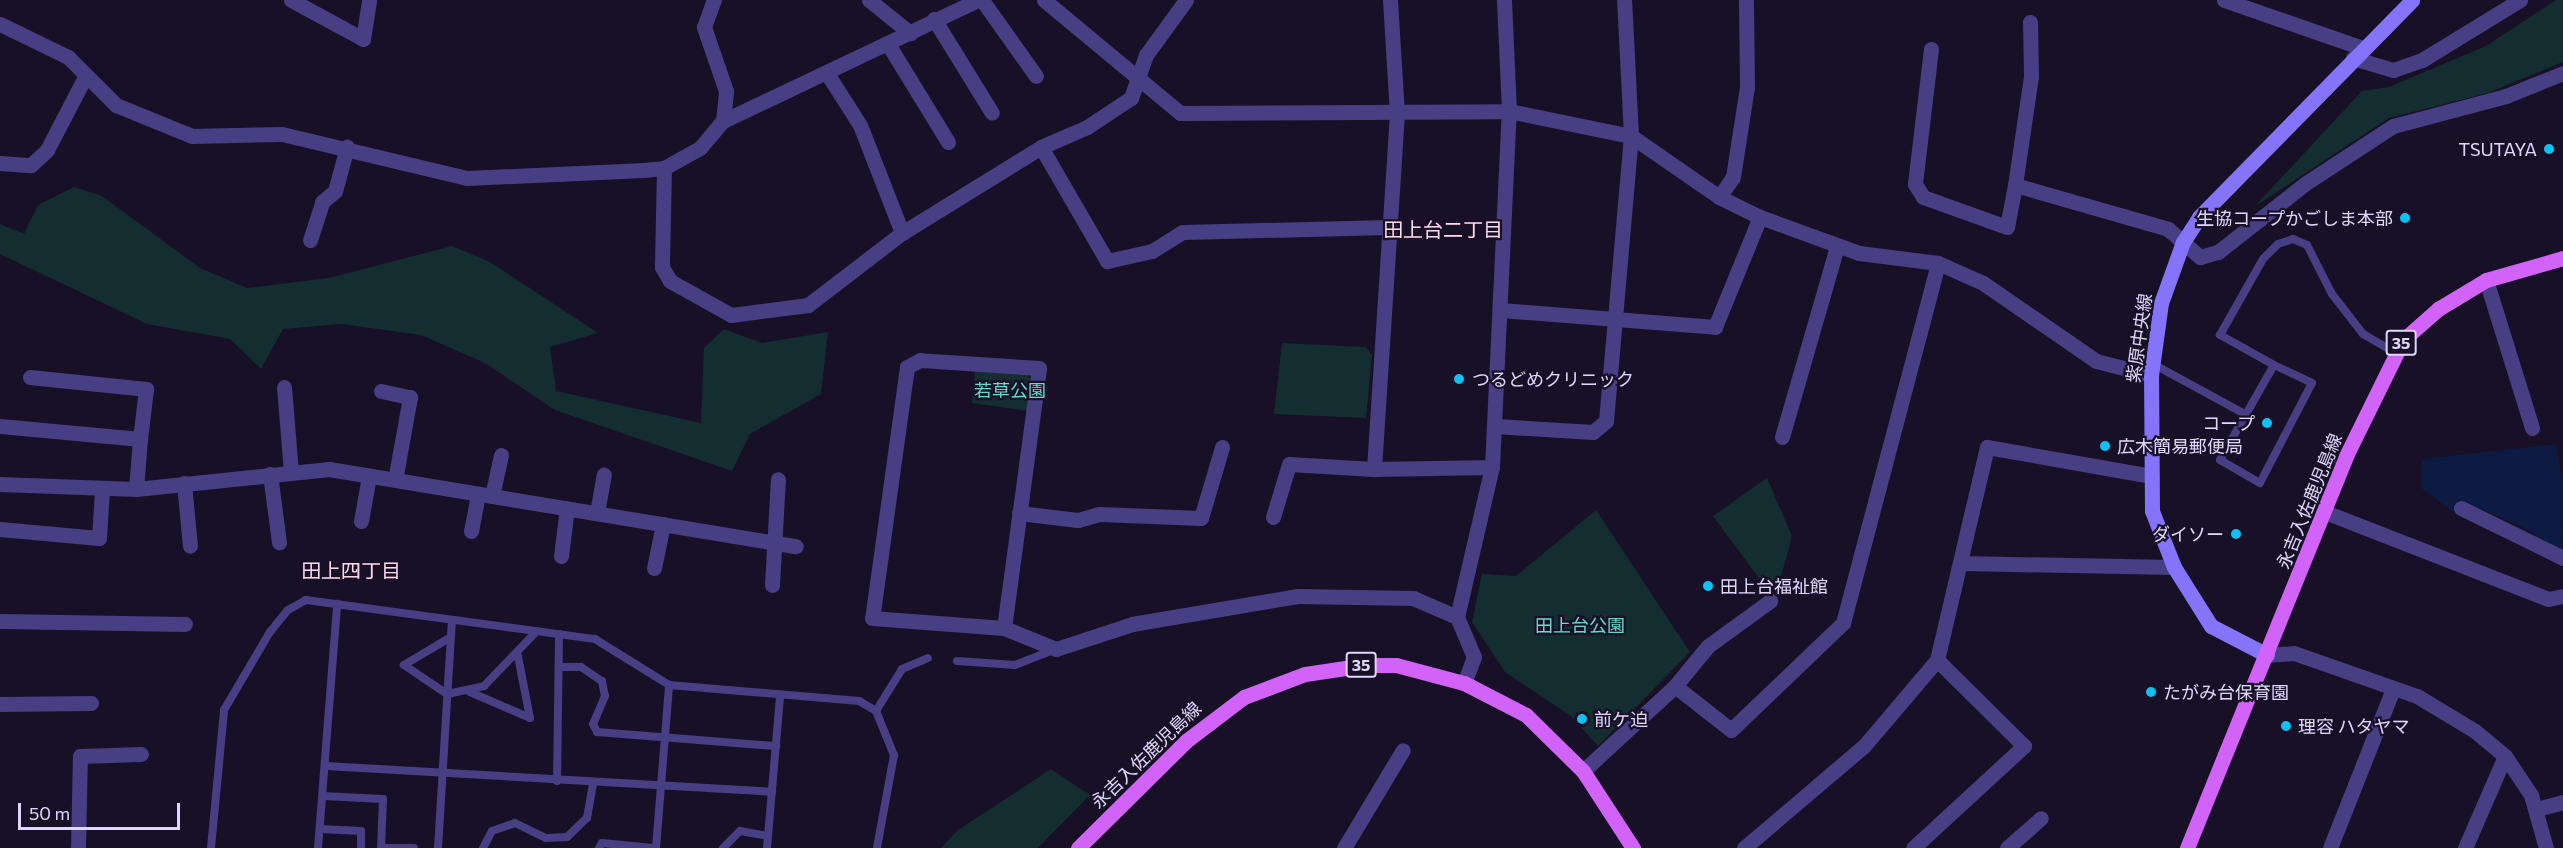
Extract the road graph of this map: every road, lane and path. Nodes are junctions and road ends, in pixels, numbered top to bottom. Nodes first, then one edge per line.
1 (291, 0) edge
2 (369, 0) edge
3 (714, 0) edge
4 (868, 0) edge
5 (980, 0) edge
6 (1044, 0) edge
7 (1186, 0) edge
8 (1390, 0) edge
9 (1504, 0) edge
10 (1624, 0) edge
11 (1746, 0) edge
12 (2224, 0) edge
13 (2412, 0) edge
14 (2520, 0) edge
15 (2278, 7) edge
16 (934, 19) junction
17 (2030, 22) dead end
18 (0, 24) edge
19 (910, 33) junction
20 (888, 44) junction
21 (1931, 49) dead end
22 (2358, 53) junction
23 (2563, 73) edge
24 (828, 75) junction
25 (1036, 76) dead end
26 (84, 79) junction
27 (1138, 81) junction
28 (1509, 111) junction
29 (992, 113) dead end
30 (1397, 113) junction
31 (723, 121) junction
32 (1631, 136) junction
33 (948, 142) dead end
34 (347, 147) junction
35 (1041, 147) junction
36 (0, 163) edge
37 (664, 168) junction
38 (2015, 185) junction
39 (1719, 196) junction
40 (1760, 217) junction
41 (1388, 227) junction
42 (902, 233) junction
43 (310, 240) dead end
44 (2183, 242) junction
45 (1837, 247) junction
46 (2563, 258) edge
47 (1938, 263) junction
48 (2486, 280) junction
49 (1501, 310) junction
50 (1613, 319) junction
51 (2396, 352) junction
52 (2274, 366) junction
53 (2152, 369) junction
54 (30, 378) dead end
55 (284, 387) dead end
56 (381, 391) dead end
57 (2243, 413) junction
58 (0, 426) edge
59 (1495, 426) junction
60 (2532, 428) dead end
61 (1782, 437) dead end
62 (140, 439) junction
63 (1221, 447) dead end
64 (501, 454) dead end
65 (1492, 467) junction
66 (1374, 469) junction
67 (291, 472) junction
68 (270, 474) junction
69 (604, 475) dead end
70 (369, 476) junction
71 (2151, 476) junction
72 (778, 479) dead end
73 (395, 480) junction
74 (184, 483) junction
75 (0, 484) edge
76 (136, 489) junction
77 (102, 490) junction
78 (485, 495) junction
79 (567, 508) junction
80 (2461, 508) dead end
81 (2325, 512) junction
82 (597, 513) junction
83 (1019, 513) junction
84 (1273, 517) dead end
85 (361, 520) dead end
86 (663, 524) junction
87 (0, 529) edge
88 (471, 531) dead end
89 (279, 542) dead end
90 (777, 543) junction
91 (190, 546) dead end
92 (796, 546) dead end
93 (561, 556) dead end
94 (2563, 558) edge
95 (1960, 563) junction
96 (2174, 567) junction
97 (654, 568) dead end
98 (772, 585) dead end
99 (2563, 596) edge
100 (1770, 601) dead end
101 (337, 604) junction
102 (1457, 617) junction
103 (452, 620) junction
104 (0, 621) edge
105 (185, 624) dead end
106 (1004, 628) junction
107 (537, 632) junction
108 (559, 634) junction
109 (451, 637) junction
110 (1056, 649) junction
111 (2267, 655) junction
112 (518, 656) junction
113 (928, 658) dead end
114 (1937, 660) junction
115 (957, 661) dead end
116 (559, 668) junction
117 (1464, 683) junction
118 (669, 685) junction
119 (1675, 686) junction
120 (2393, 688) junction
121 (470, 692) junction
122 (447, 694) junction
123 (780, 696) junction
124 (91, 703) dead end
125 (0, 704) edge
126 (876, 711) junction
127 (664, 739) junction
128 (776, 746) junction
129 (1403, 750) dead end
130 (141, 754) dead end
131 (2505, 756) junction
132 (326, 766) junction
133 (1583, 771) junction
134 (442, 773) junction
135 (557, 781) junction
136 (593, 783) junction
137 (661, 788) junction
138 (772, 792) junction
139 (323, 796) junction
140 (2563, 802) edge
141 (2537, 809) junction
142 (2041, 818) dead end
143 (320, 829) junction
144 (768, 836) junction
145 (1631, 847) edge
146 (78, 848) edge
147 (211, 848) edge
148 (318, 848) edge
149 (361, 848) edge
150 (414, 848) edge
151 (438, 848) edge
152 (483, 848) edge
153 (598, 848) edge
154 (655, 848) edge
155 (723, 848) edge
156 (767, 848) edge
157 (877, 848) edge
158 (1078, 848) edge
159 (1344, 848) edge
160 (1744, 848) edge
161 (1913, 848) edge
162 (2007, 848) edge
163 (2187, 848) edge
164 (2330, 848) edge
165 (2465, 848) edge
166 (2546, 848) edge

1 - 2 street
3 - 31 street
4 - 19 street
5 - 16 street
5 - 25 street
6 - 27 street
7 - 27 street
8 - 30 street
9 - 28 street
10 - 32 street
11 - 39 street
12 - 15 street
13 - 22 street, 紫原中央線
14 - 22 street
15 - 22 street
16 - 19 street
16 - 29 street
17 - 38 street
18 - 26 street
19 - 20 street
20 - 24 street
20 - 33 street
21 - 38 street
22 - 44 street, 紫原中央線
23 - 44 street
24 - 31 street
24 - 42 street
26 - 34 street
26 - 36 street
27 - 30 street
27 - 35 street
28 - 30 street
28 - 32 street
28 - 49 street
30 - 41 street
31 - 37 street
32 - 39 street
32 - 50 street
34 - 37 street
34 - 43 street
35 - 41 street
35 - 42 street
37 - 42 street
38 - 44 street
39 - 40 street
40 - 45 street
40 - 50 street
41 - 66 street
44 - 53 street, 紫原中央線
45 - 47 street
45 - 61 street
46 - 48 main road, 永吉入佐鹿児島線 / 35
47 - 53 street
47 - 119 street
48 - 51 main road, 永吉入佐鹿児島線 / 35
48 - 60 street
49 - 50 street
49 - 59 street
50 - 59 street
51 - 52 lane
51 - 81 main road, 永吉入佐鹿児島線 / 35
52 - 57 lane
52 - 57 lane
53 - 57 lane
53 - 71 street, 紫原中央線
54 - 62 street
55 - 67 street
56 - 73 street
58 - 62 street
59 - 65 street
62 - 76 street
63 - 83 street
64 - 78 street
65 - 66 street
65 - 102 street
66 - 84 street
67 - 68 street
67 - 70 street
68 - 74 street
68 - 89 street
69 - 82 street
70 - 73 street
70 - 85 street
71 - 95 street
71 - 96 street, 紫原中央線
72 - 90 street
73 - 78 street
74 - 76 street
74 - 91 street
75 - 77 street
76 - 77 street
77 - 87 street
78 - 79 street
78 - 88 street
79 - 82 street
79 - 93 street
80 - 94 street
81 - 99 street
81 - 111 main road, 永吉入佐鹿児島線 / 35
82 - 86 street
83 - 106 street
83 - 106 street
86 - 90 street
86 - 97 street
90 - 92 street
90 - 98 street
95 - 96 street
95 - 114 street
96 - 111 street, 紫原中央線
100 - 119 street
101 - 103 lane
101 - 132 lane
101 - 147 lane
102 - 110 street
102 - 117 street
103 - 107 lane
103 - 109 lane
104 - 105 street
106 - 110 street
107 - 108 lane
107 - 112 lane
108 - 116 lane
108 - 118 lane
109 - 122 lane
109 - 122 lane
110 - 115 lane
111 - 120 street
111 - 163 main road, 永吉入佐鹿児島線 / 35
112 - 121 lane
112 - 121 lane
113 - 126 lane
114 - 160 street
114 - 161 street
116 - 127 lane
116 - 135 lane
117 - 133 main road, 永吉入佐鹿児島線 / 35
117 - 158 main road, 永吉入佐鹿児島線 / 35
118 - 123 lane
118 - 127 lane
119 - 133 street
120 - 131 street
120 - 164 street
121 - 122 lane
122 - 134 lane
123 - 126 lane
123 - 128 lane
124 - 125 street
126 - 157 lane
127 - 128 lane
127 - 137 lane
128 - 138 lane
129 - 159 street
130 - 146 street
131 - 141 street
131 - 165 street
132 - 134 lane
132 - 139 lane
133 - 145 main road, 永吉入佐鹿児島線 / 35
134 - 135 lane
134 - 151 lane
135 - 136 lane
136 - 137 lane
136 - 152 lane
137 - 138 lane
137 - 154 lane
138 - 144 lane
139 - 143 lane
139 - 150 lane
140 - 141 street
141 - 166 street
142 - 162 street
143 - 148 lane
143 - 149 lane
144 - 155 lane
144 - 156 lane
153 - 154 lane

